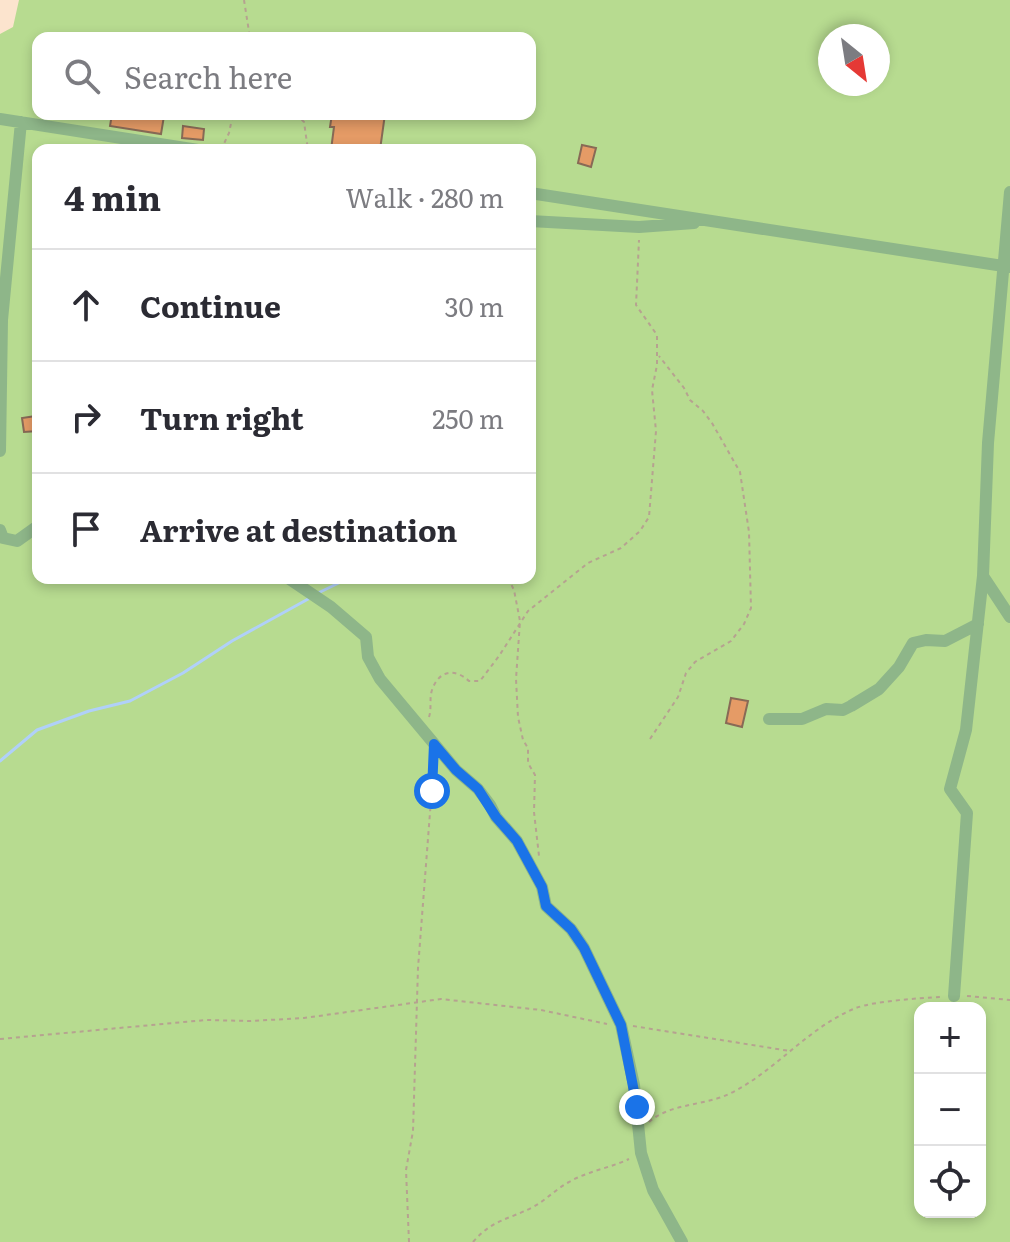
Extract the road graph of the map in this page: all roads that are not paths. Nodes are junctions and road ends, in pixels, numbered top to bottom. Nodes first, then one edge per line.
1 (0, 119) edge
2 (21, 122) junction
3 (160, 144) edge
4 (1010, 192) edge
5 (536, 194) edge
6 (536, 221) edge
7 (717, 221) junction
8 (1006, 266) edge
9 (0, 451) edge
10 (0, 530) edge
11 (32, 530) edge
12 (983, 576) junction
13 (297, 584) edge
14 (1010, 617) edge
15 (978, 624) junction
16 (769, 719) dead end
17 (954, 996) road end
18 (682, 1242) edge

1 - 2 street
2 - 3 street
2 - 9 street
4 - 8 street
5 - 7 street
6 - 7 street
7 - 8 street
8 - 12 street
10 - 11 street
12 - 14 street
12 - 15 street
13 - 18 street
15 - 16 street
15 - 17 street

